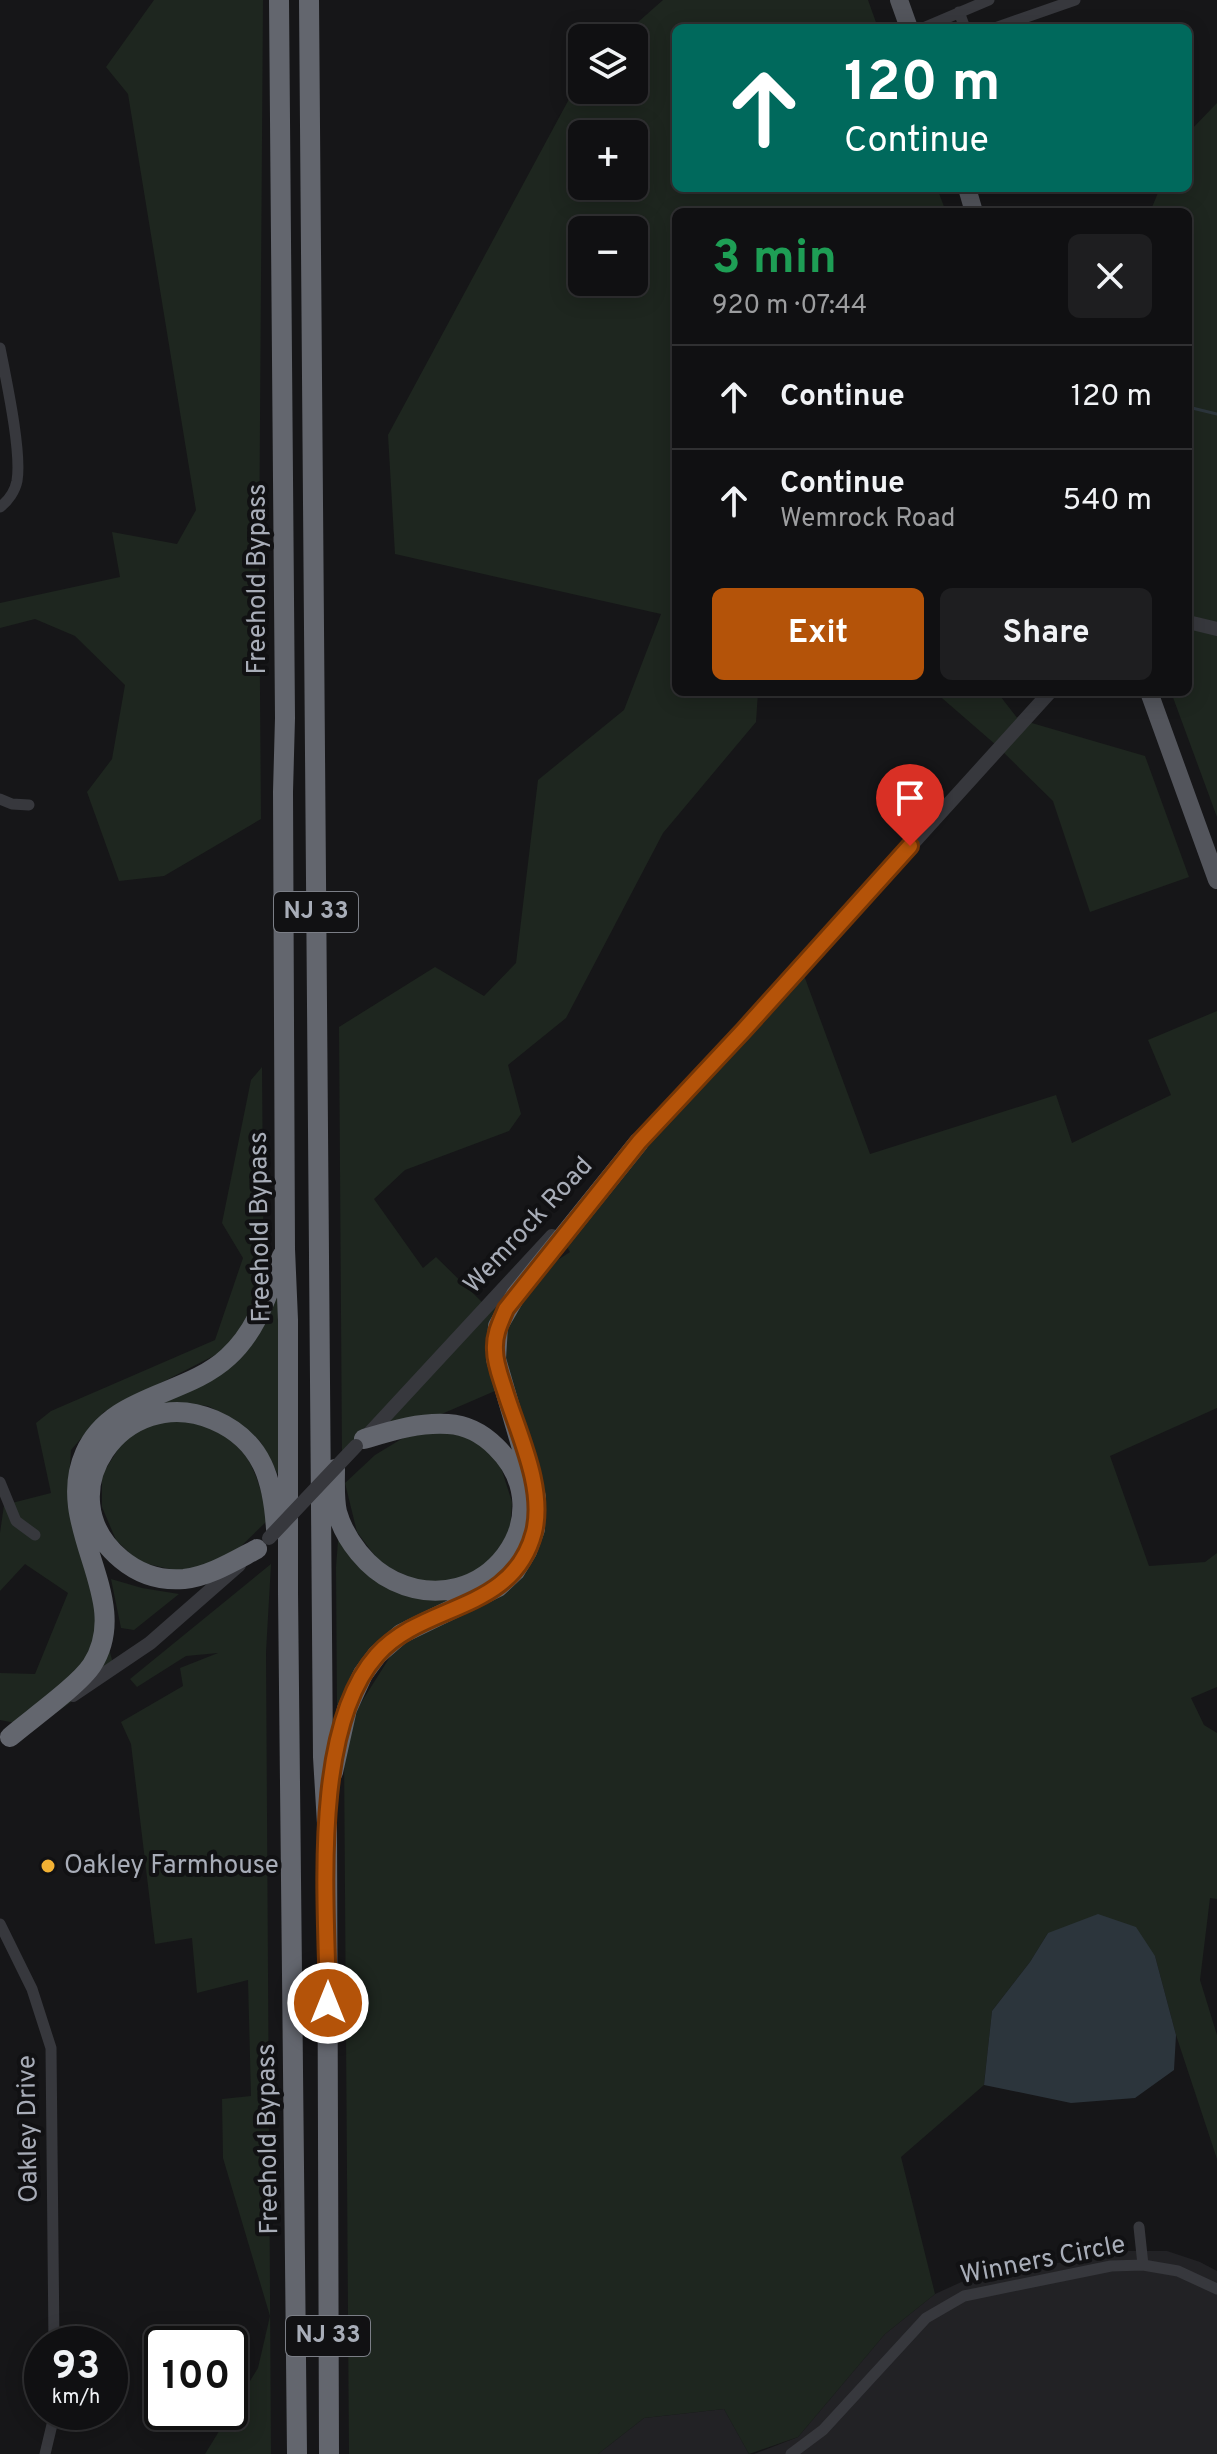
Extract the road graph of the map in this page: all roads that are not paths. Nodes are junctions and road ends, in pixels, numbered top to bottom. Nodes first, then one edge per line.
1 (279, 0) edge
2 (309, 0) edge
3 (899, 0) edge
4 (989, 0) edge
5 (1075, 0) edge
6 (959, 12) junction
7 (908, 24) edge
8 (932, 24) edge
9 (964, 24) edge
10 (1006, 24) edge
11 (0, 348) edge
12 (0, 507) edge
13 (1192, 623) edge
14 (1217, 629) edge
15 (1046, 696) edge
16 (1150, 696) edge
17 (0, 799) edge
18 (29, 805) dead end
19 (1217, 880) edge
20 (639, 1142) junction
21 (285, 1249) junction
22 (319, 1275) junction
23 (360, 1443) junction
24 (0, 1482) edge
25 (35, 1535) dead end
26 (263, 1543) junction
27 (5, 1741) edge
28 (290, 1787) junction
29 (327, 1824) junction
30 (0, 1924) edge
31 (1139, 2227) dead end
32 (1143, 2265) junction
33 (1217, 2289) edge
34 (54, 2326) edge
35 (51, 2430) edge
36 (45, 2454) edge
37 (297, 2454) edge
38 (329, 2454) edge
39 (791, 2454) edge

1 - 21 highway, Freehold Bypass / NJ 33
2 - 22 highway, NJ 33
3 - 7 main road
4 - 6 street
5 - 10 street
6 - 8 street
6 - 9 street
11 - 12 street
13 - 14 street
15 - 20 street, Wemrock Road
16 - 19 main road
17 - 18 street
20 - 23 street, Wemrock Road
20 - 29 highway
21 - 27 highway
21 - 28 highway, Freehold Bypass / NJ 33
22 - 23 highway
22 - 29 highway, NJ 33
23 - 26 street, Wemrock Road, bridge
24 - 25 street
26 - 27 street, Wemrock Road
26 - 28 highway
28 - 37 highway, Freehold Bypass / NJ 33
29 - 38 highway, NJ 33
30 - 34 street, Oakley Drive
31 - 32 street
32 - 33 street, Winners Circle
32 - 39 street, Winners Circle
35 - 36 street

